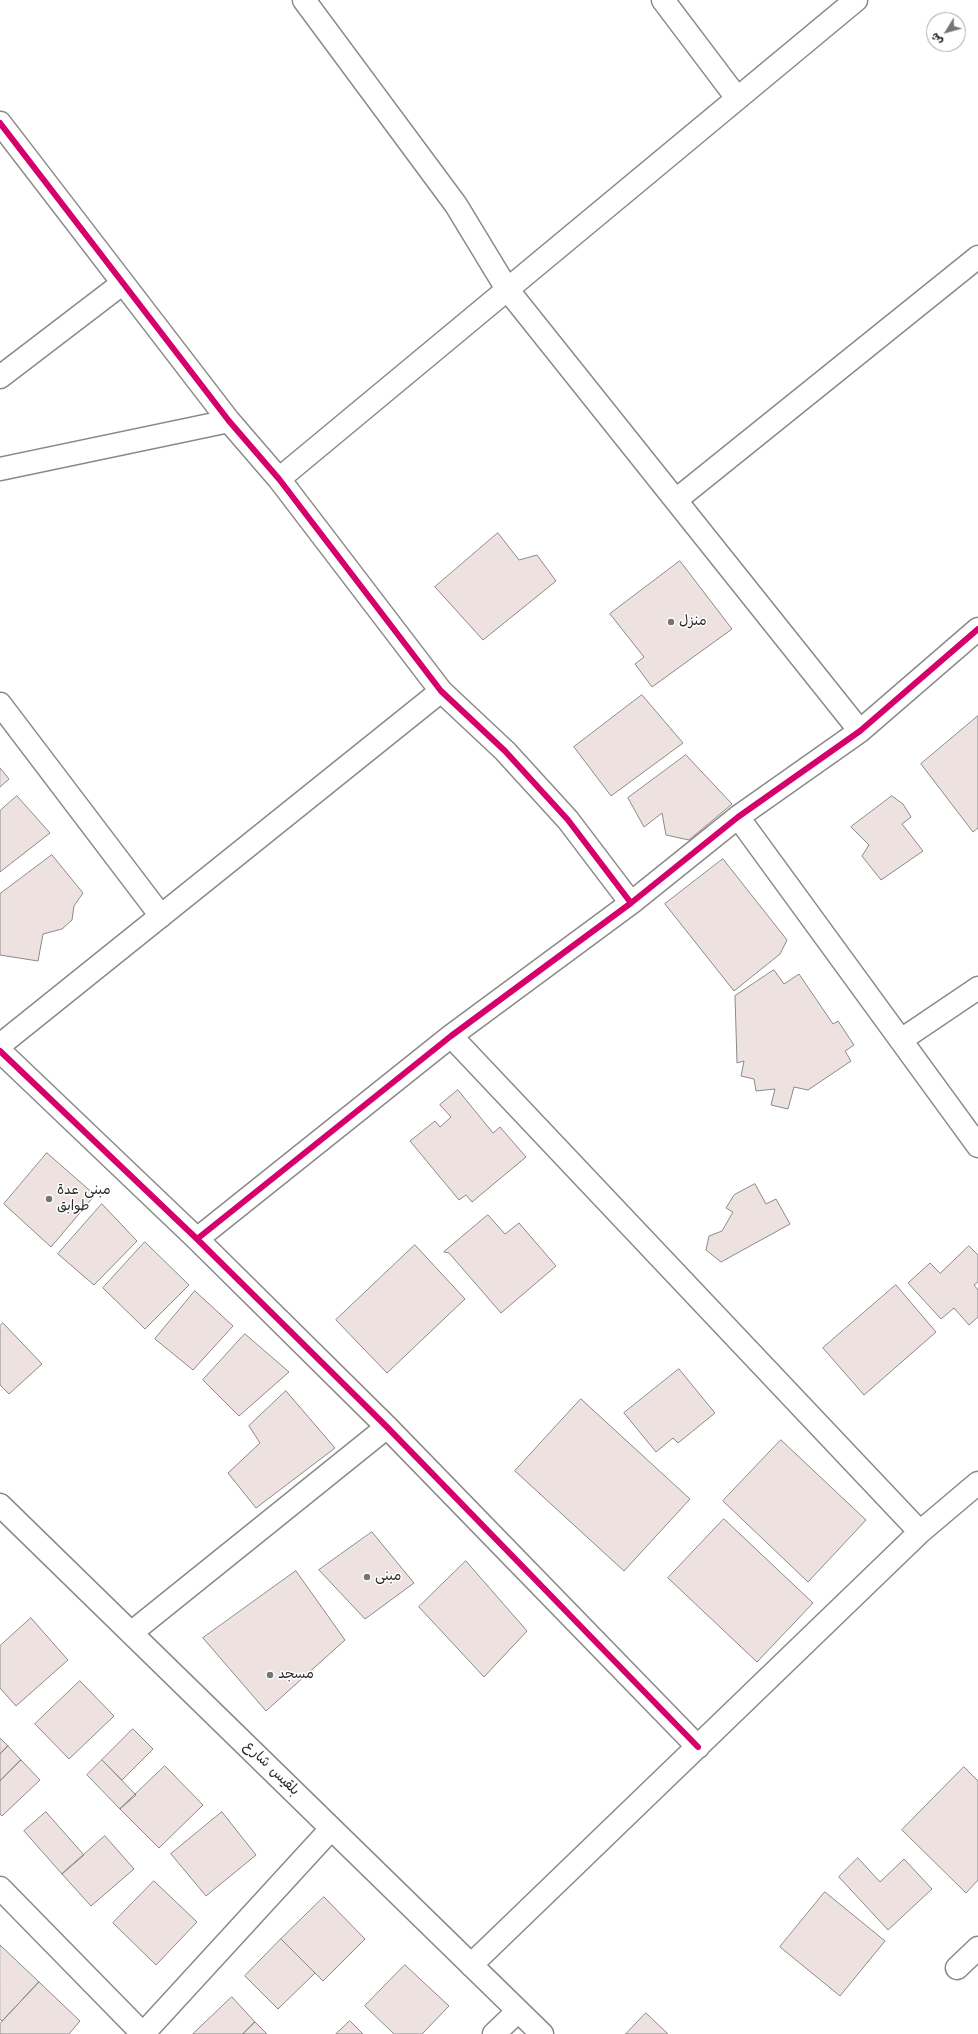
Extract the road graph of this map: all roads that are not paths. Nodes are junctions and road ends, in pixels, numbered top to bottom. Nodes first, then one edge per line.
1 (304, 0) edge
2 (663, 0) edge
3 (856, 0) edge
4 (737, 98) junction
5 (0, 123) edge
6 (978, 257) edge
7 (122, 283) junction
8 (507, 289) junction
9 (0, 377) edge
10 (229, 421) junction
11 (0, 469) edge
12 (279, 479) junction
13 (676, 500) junction
14 (978, 629) edge
15 (441, 691) junction
16 (0, 704) edge
17 (860, 731) junction
18 (738, 817) junction
19 (631, 903) junction
20 (161, 916) junction
21 (978, 988) edge
22 (451, 1036) junction
23 (901, 1040) junction
24 (0, 1045) edge
25 (0, 1051) edge
26 (978, 1146) edge
27 (197, 1239) junction
28 (387, 1427) junction
29 (978, 1483) edge
30 (0, 1505) edge
31 (920, 1532) junction
32 (131, 1633) junction
33 (698, 1747) junction
34 (331, 1828) junction
35 (0, 1888) edge
36 (978, 1948) edge
37 (471, 1965) junction
38 (957, 1968) dead end
39 (518, 2011) junction
40 (143, 2034) edge
41 (494, 2034) edge
42 (542, 2034) edge

1 - 8 street
2 - 4 street
3 - 4 street
4 - 8 street
5 - 7 street
6 - 13 street
7 - 9 street
7 - 10 street
8 - 12 street
8 - 13 street
10 - 11 street
10 - 12 street
12 - 15 street
13 - 17 street
14 - 17 street
15 - 19 street
15 - 20 street
16 - 20 street
17 - 18 street
18 - 19 street
18 - 23 street
19 - 22 street
20 - 24 street
21 - 23 street
22 - 27 street
22 - 31 street
23 - 26 street
25 - 27 street
27 - 28 street
28 - 32 street
28 - 33 street
29 - 31 street
30 - 32 street, بلقيس شارع
31 - 33 street
32 - 34 street, بلقيس شارع
33 - 37 street
34 - 37 street, بلقيس شارع
34 - 40 street
35 - 40 street
36 - 38 street
37 - 39 street, بلقيس شارع
39 - 41 street
39 - 42 street, بلقيس شارع

